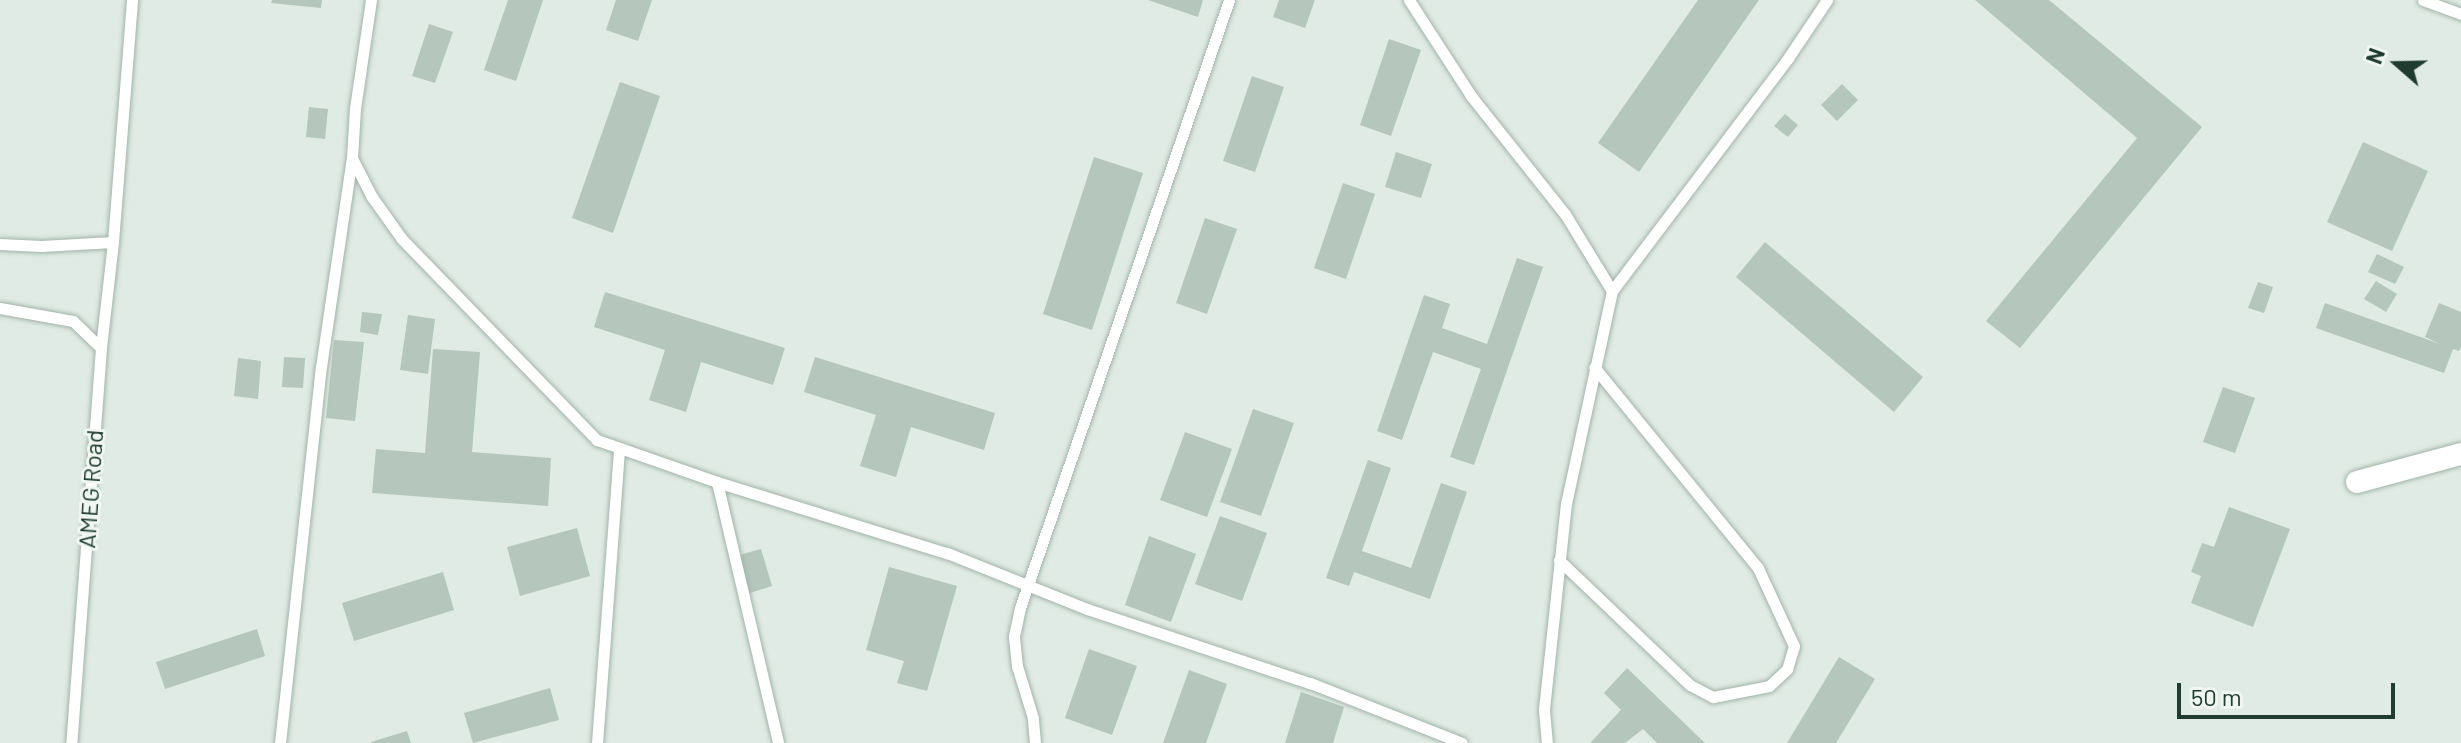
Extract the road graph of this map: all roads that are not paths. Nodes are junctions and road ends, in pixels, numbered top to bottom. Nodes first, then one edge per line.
1 (132, 0) edge
2 (371, 0) edge
3 (1229, 0) edge
4 (1409, 0) edge
5 (1827, 0) edge
6 (2423, 0) edge
7 (2461, 14) edge
8 (352, 158) junction
9 (113, 242) junction
10 (0, 244) edge
11 (1612, 291) junction
12 (0, 308) edge
13 (101, 348) junction
14 (1594, 367) junction
15 (619, 448) junction
16 (2461, 454) edge
17 (717, 482) junction
18 (2357, 482) dead end
19 (1559, 560) junction
20 (1027, 586) junction
21 (71, 743) edge
22 (280, 743) edge
23 (597, 743) edge
24 (778, 743) edge
25 (1035, 743) edge
26 (1462, 743) edge
27 (1547, 743) edge

1 - 9 lane, AMEG Road
2 - 8 lane
3 - 20 lane
4 - 11 lane
5 - 11 lane
6 - 7 lane
8 - 15 lane
8 - 22 lane
9 - 10 lane
9 - 13 lane, AMEG Road
11 - 14 lane
12 - 13 lane
13 - 21 lane, AMEG Road
14 - 19 lane
14 - 19 lane
15 - 17 lane
15 - 23 lane
16 - 18 street
17 - 20 lane
17 - 24 lane
19 - 27 lane
20 - 25 lane
20 - 26 lane

